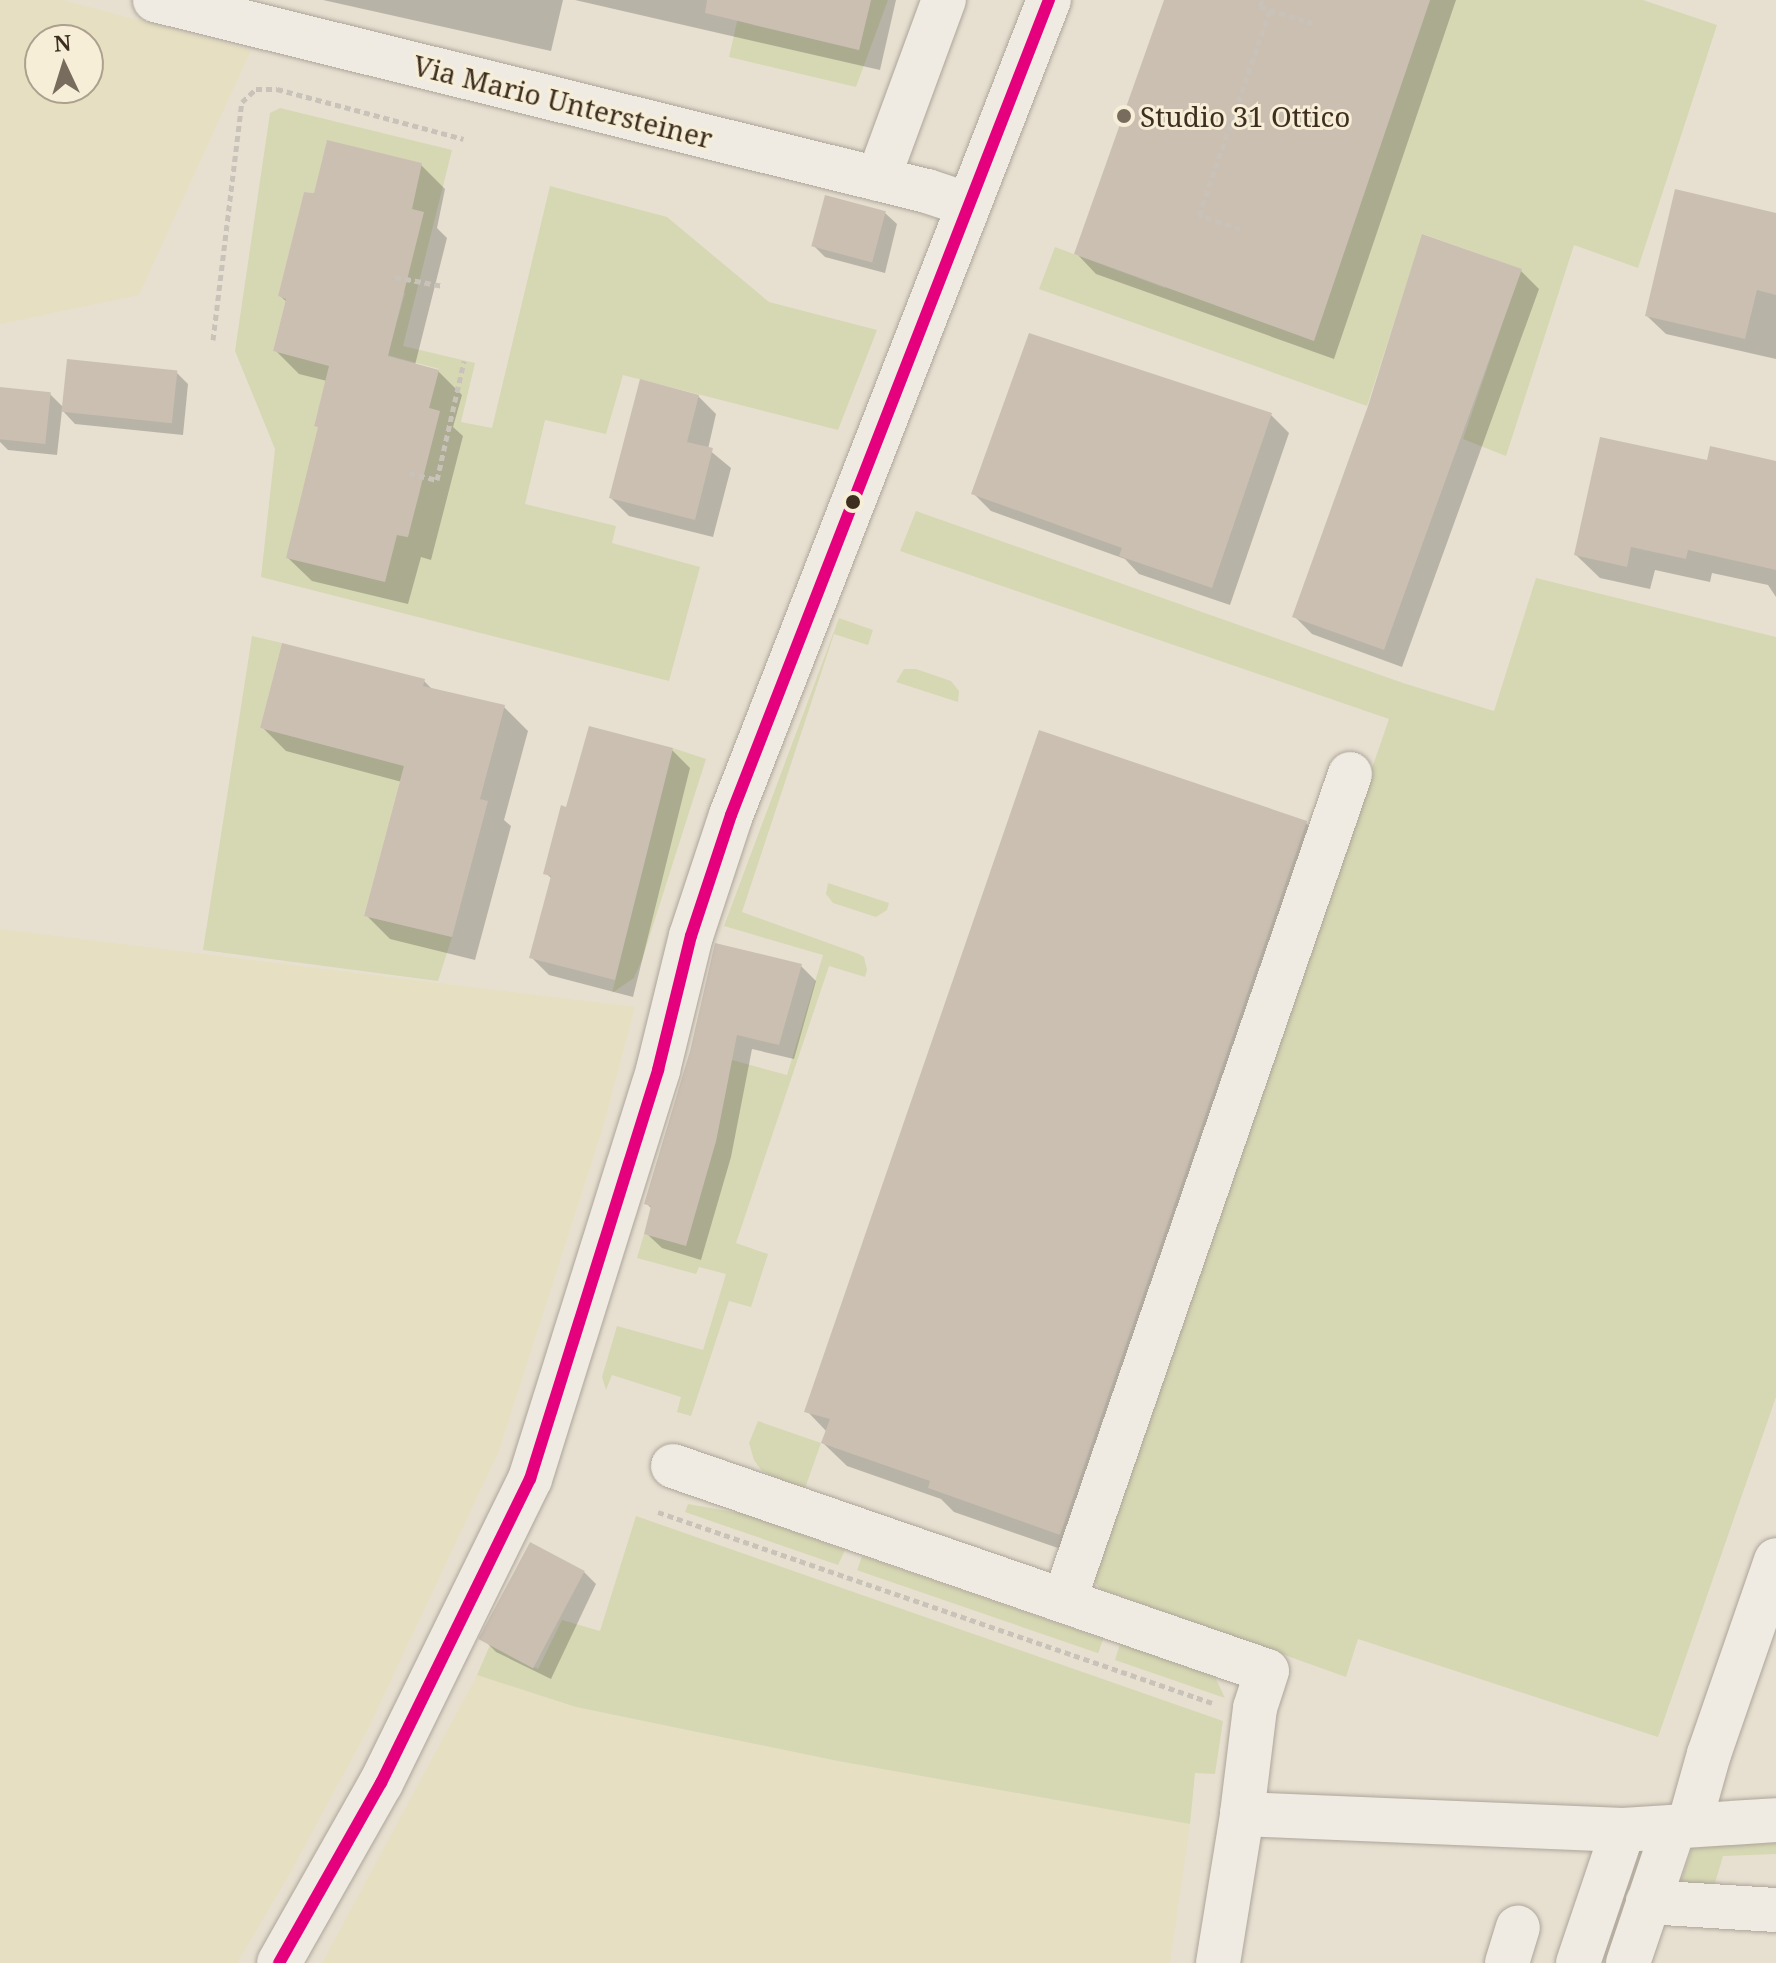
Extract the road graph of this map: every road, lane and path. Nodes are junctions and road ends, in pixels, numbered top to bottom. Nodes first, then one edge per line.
1 (155, 0) edge
2 (944, 0) edge
3 (1049, 0) edge
4 (1262, 0) edge
5 (1270, 10) junction
6 (1312, 23) dead end
7 (463, 139) dead end
8 (878, 179) junction
9 (969, 205) junction
10 (1240, 229) dead end
11 (395, 277) dead end
12 (443, 286) dead end
13 (213, 340) dead end
14 (464, 361) dead end
15 (409, 473) dead end
16 (1350, 774) dead end
17 (673, 1466) dead end
18 (658, 1512) dead end
19 (1776, 1560) edge
20 (1064, 1601) junction
21 (1223, 1707) dead end
22 (1242, 1814) junction
23 (1776, 1820) edge
24 (1682, 1826) junction
25 (1623, 1830) junction
26 (1648, 1902) junction
27 (1776, 1910) edge
28 (279, 1963) edge
29 (1218, 1963) edge
30 (1578, 1963) edge
31 (1628, 1963) edge

1 - 8 street, Via Mario Untersteiner
2 - 8 street
3 - 9 street
4 - 5 path
5 - 6 path
5 - 10 path
7 - 13 path
8 - 9 street, Via Mario Untersteiner
9 - 28 street
11 - 12 path
14 - 15 path
16 - 20 street
17 - 20 street
18 - 21 path
19 - 24 street
20 - 22 street
22 - 25 street
22 - 29 street
23 - 24 street
24 - 25 street
24 - 26 street
25 - 30 street
26 - 27 street
26 - 31 street

